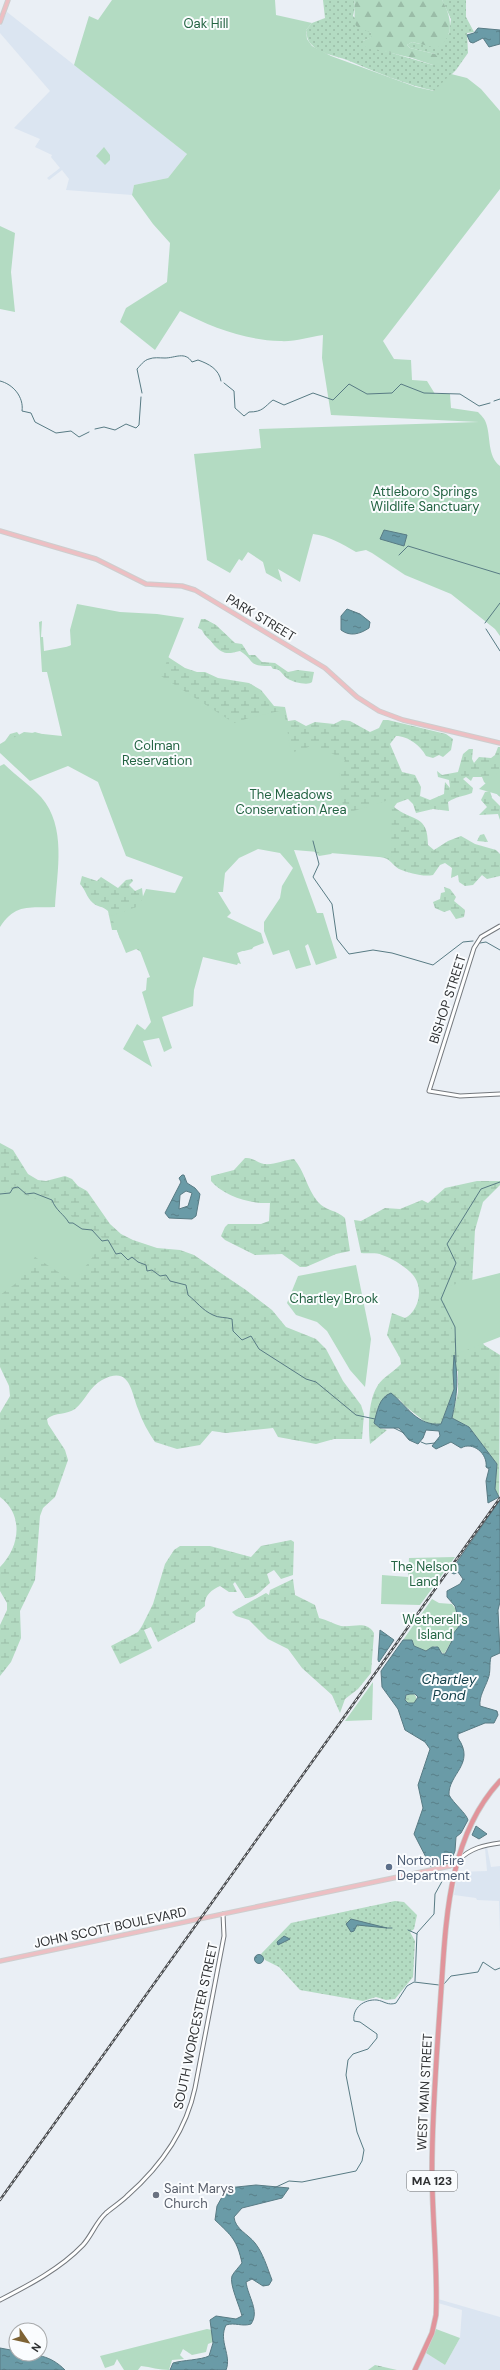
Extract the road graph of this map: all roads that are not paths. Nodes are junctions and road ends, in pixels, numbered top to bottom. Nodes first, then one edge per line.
1 (8, 0) edge
2 (0, 22) edge
3 (0, 531) edge
4 (500, 743) edge
5 (500, 926) edge
6 (500, 1094) edge
7 (500, 1781) edge
8 (500, 1843) edge
9 (458, 1861) junction
10 (223, 1914) junction
11 (0, 1961) edge
12 (0, 2300) edge
13 (416, 2370) edge

1 - 2 main road
3 - 4 main road, PARK STREET
5 - 6 street, BISHOP STREET
7 - 9 highway, MA 123
8 - 9 street
9 - 10 main road
9 - 13 highway, WEST MAIN STREET / MA 123
10 - 11 main road, JOHN SCOTT BOULEVARD
10 - 12 street, SOUTH WORCESTER STREET

